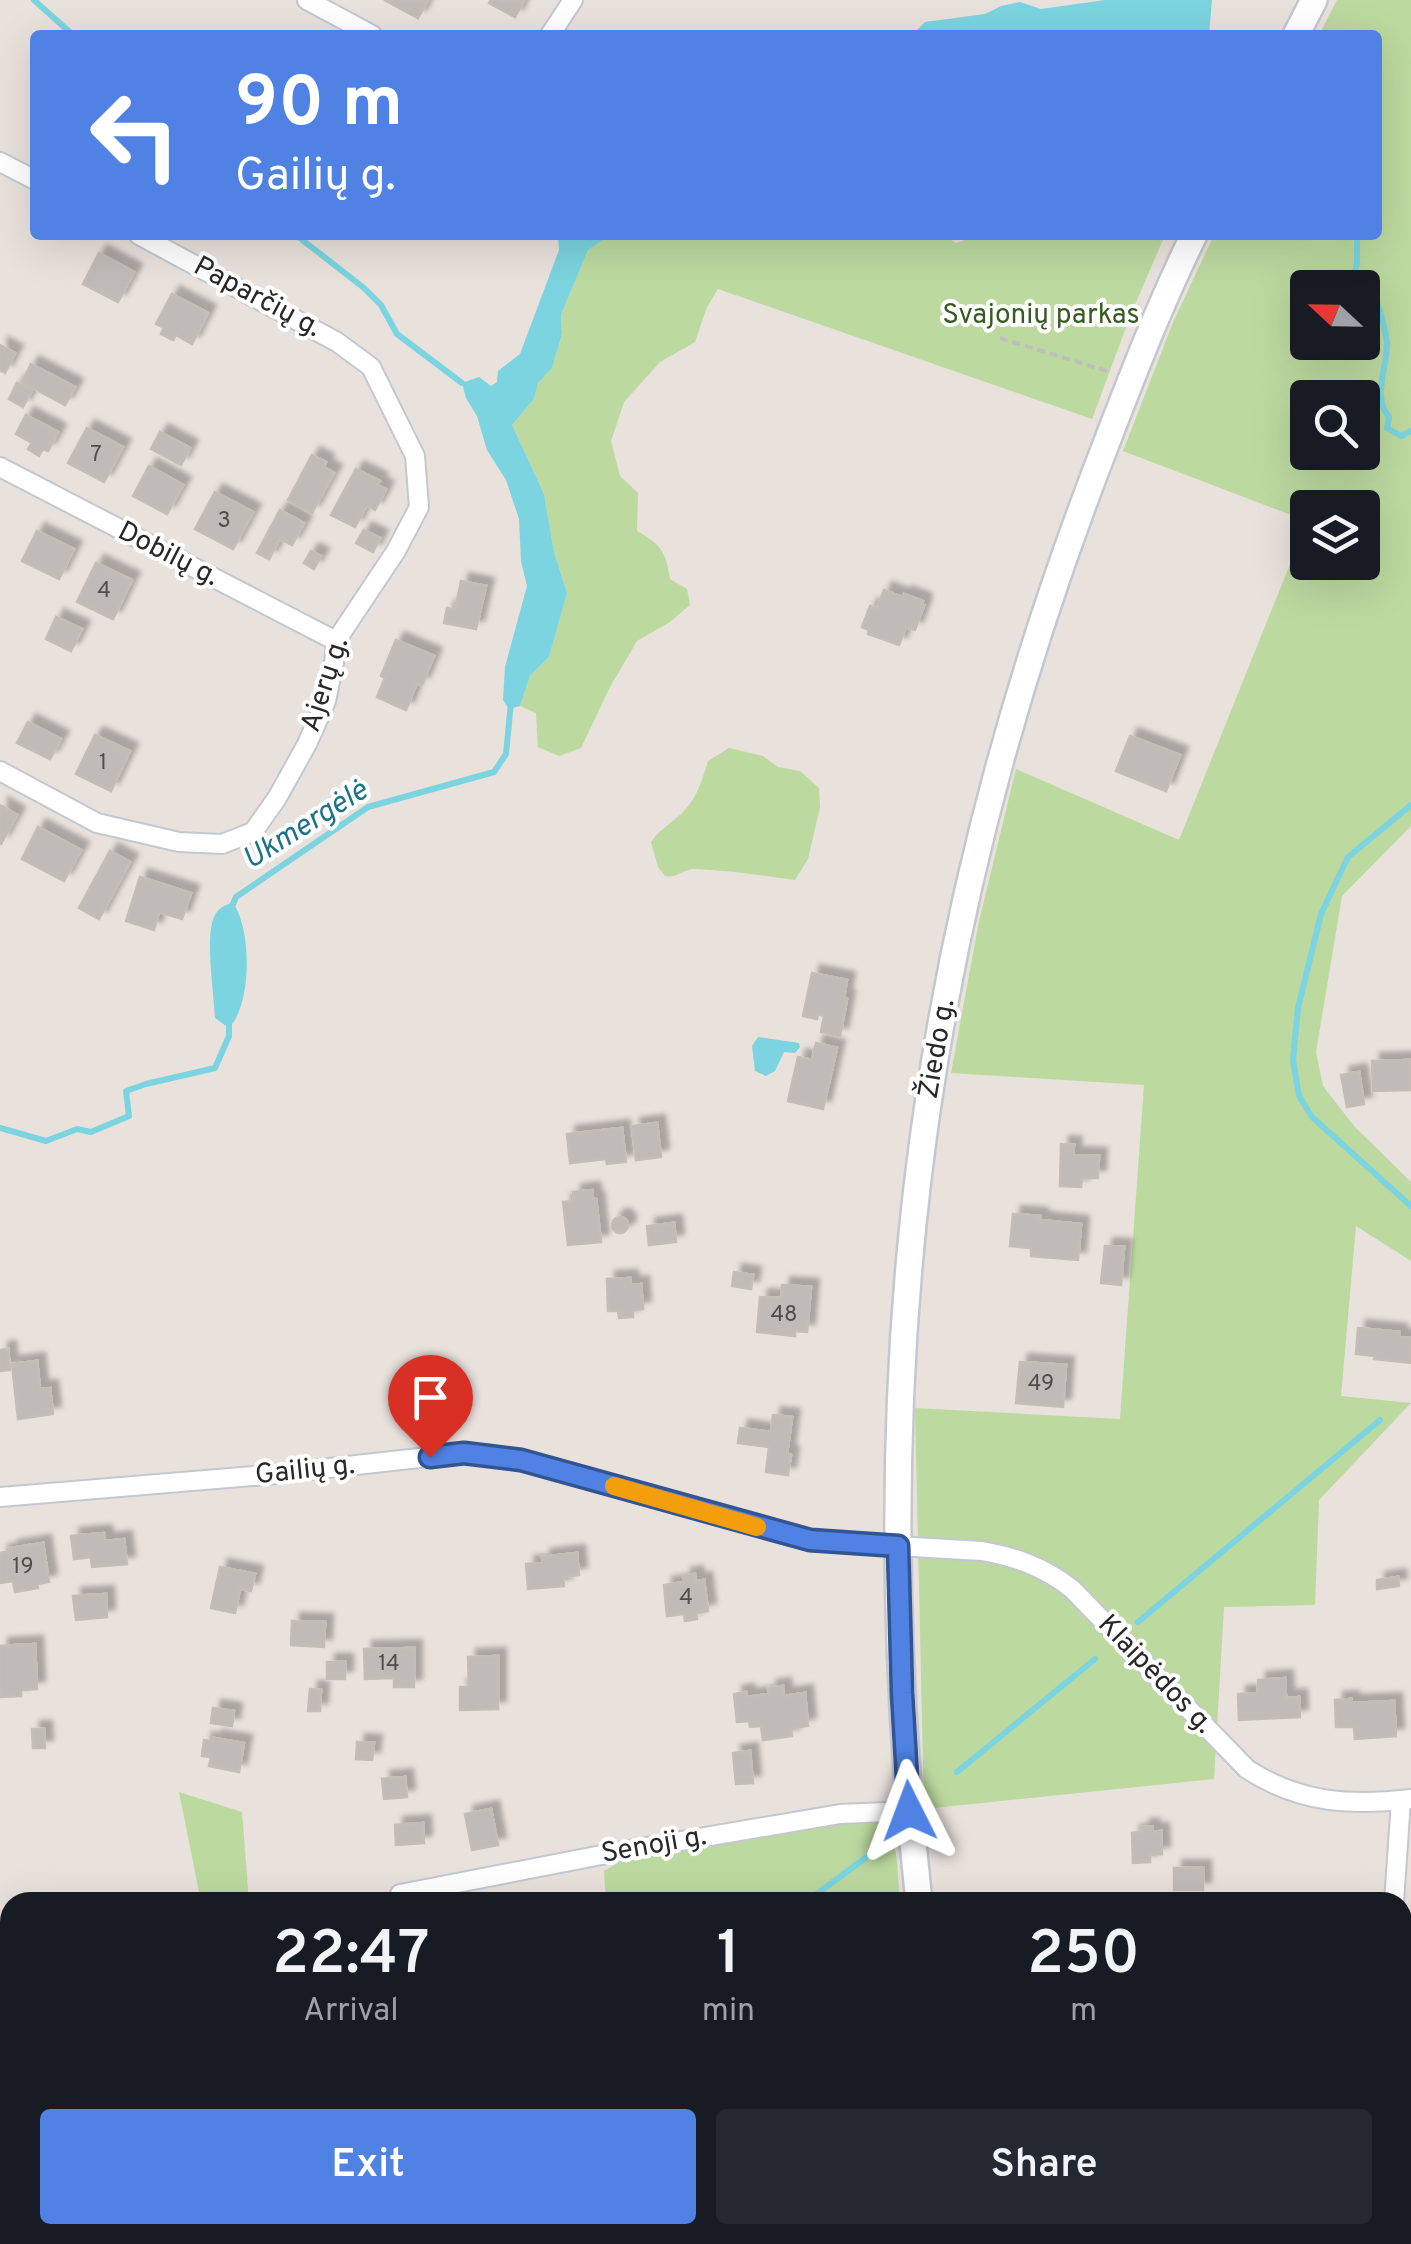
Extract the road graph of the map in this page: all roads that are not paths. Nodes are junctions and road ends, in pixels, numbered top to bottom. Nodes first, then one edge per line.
1 (307, 0) edge
2 (573, 0) edge
3 (1314, 0) edge
4 (363, 30) edge
5 (553, 30) edge
6 (1299, 30) edge
7 (0, 162) edge
8 (30, 177) edge
9 (148, 240) edge
10 (1192, 240) edge
11 (372, 367) joint
12 (0, 468) edge
13 (336, 641) junction
14 (0, 771) edge
15 (0, 1498) edge
16 (898, 1546) junction
17 (1406, 1799) edge
18 (909, 1811) junction
19 (410, 1892) edge
20 (918, 1892) edge
21 (1395, 1892) edge

1 - 4 street
2 - 5 street
3 - 6 street
7 - 8 street
9 - 11 street, Paparčių g.
10 - 16 street, Žiedo g.
11 - 13 street, Ajerų g.
12 - 13 street, Dobilų g.
13 - 14 street, Ajerų g.
15 - 16 street, Gailių g.
16 - 17 street, Klaipėdos g.
16 - 18 street, Žiedo g.
17 - 21 street
18 - 19 street, Senoji g.
18 - 20 street, Žiedo g.

